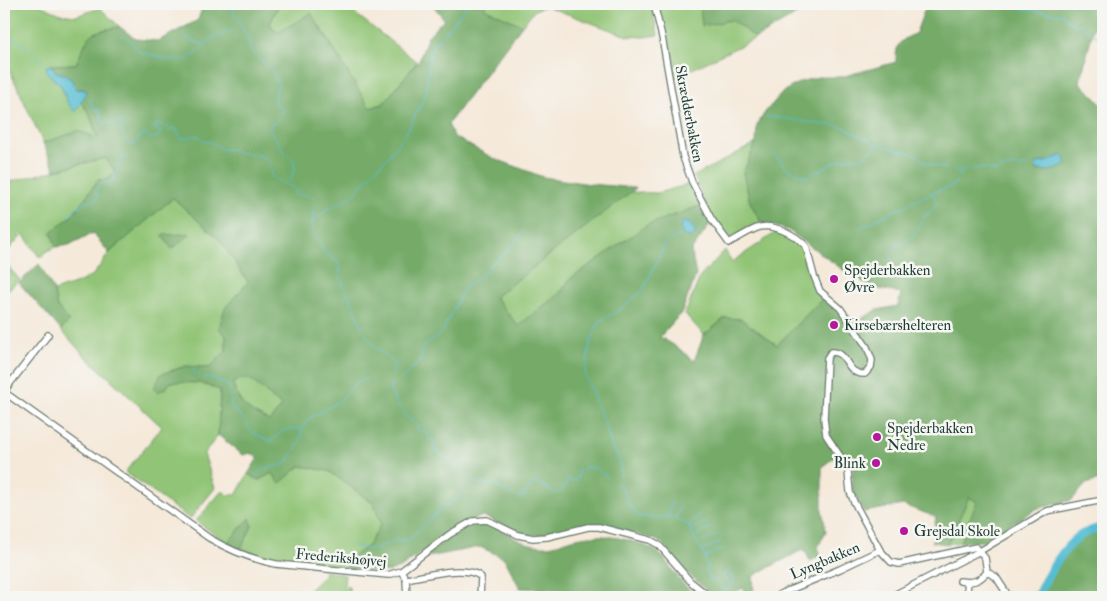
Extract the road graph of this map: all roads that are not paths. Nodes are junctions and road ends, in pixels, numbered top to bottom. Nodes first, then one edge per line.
1 (654, 4) edge
2 (48, 335) dead end
3 (4, 392) edge
4 (1103, 500) edge
5 (880, 550) junction
6 (980, 550) junction
7 (401, 571) junction
8 (987, 572) junction
9 (406, 579) junction
10 (960, 581) dead end
11 (968, 582) junction
12 (780, 594) dead end
13 (408, 597) edge
14 (480, 597) edge
15 (710, 597) edge
16 (890, 597) edge
17 (972, 597) edge
18 (1009, 597) edge

1 - 5 street, Skrædderbakken
2 - 3 street, Frederikshøjvej
3 - 7 street, Frederikshøjvej
4 - 6 street
5 - 6 street, Skrædderbakken
5 - 12 street, Lyngbakken
6 - 8 street
6 - 16 street
7 - 9 street
7 - 15 street, Frederikshøjvej
8 - 11 street
8 - 18 street
9 - 13 street
9 - 14 street
10 - 11 street
11 - 17 street

